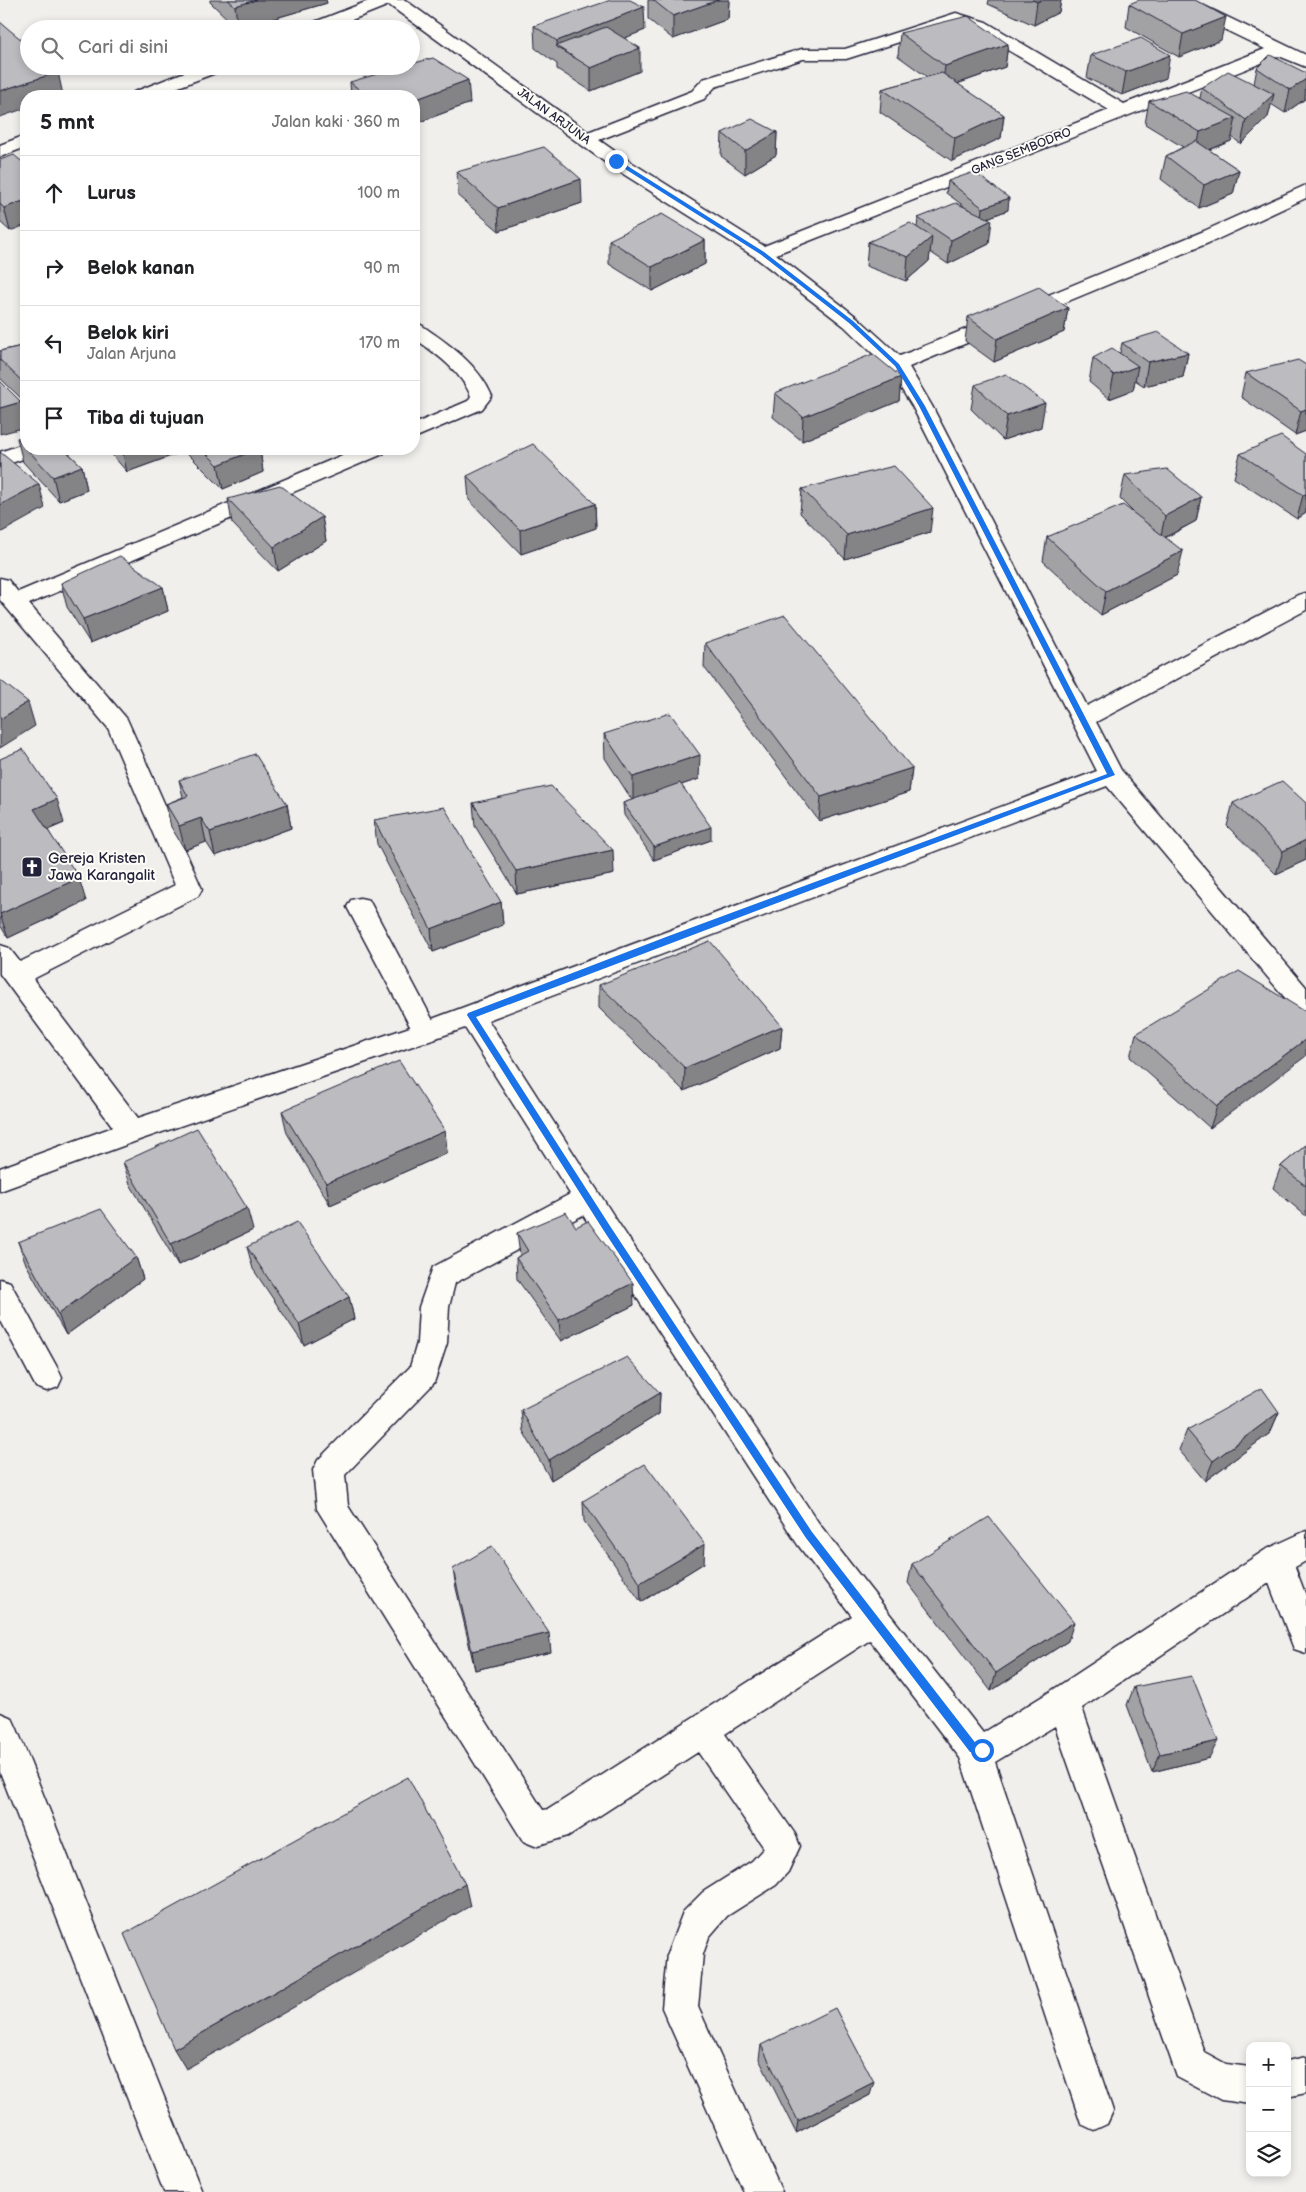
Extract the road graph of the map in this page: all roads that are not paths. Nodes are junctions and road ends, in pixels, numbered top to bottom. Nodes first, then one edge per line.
1 (386, 0) edge
2 (394, 0) edge
3 (1178, 0) edge
4 (336, 20) edge
5 (1280, 49) junction
6 (1306, 62) edge
7 (194, 75) edge
8 (155, 90) edge
9 (1123, 111) junction
10 (586, 139) junction
11 (20, 143) edge
12 (0, 151) edge
13 (1306, 191) edge
14 (762, 253) junction
15 (420, 334) edge
16 (897, 365) junction
17 (420, 429) edge
18 (20, 452) edge
19 (361, 455) edge
20 (0, 460) edge
21 (0, 585) edge
22 (1306, 600) edge
23 (16, 602) junction
24 (1082, 719) junction
25 (1111, 775) junction
26 (360, 907) dead end
27 (0, 955) edge
28 (16, 976) junction
29 (1304, 1000) edge
30 (471, 1015) junction
31 (426, 1032) junction
32 (132, 1131) junction
33 (0, 1180) edge
34 (588, 1198) junction
35 (0, 1290) edge
36 (47, 1378) dead end
37 (1306, 1545) edge
38 (1276, 1560) junction
39 (874, 1620) junction
40 (1306, 1638) edge
41 (1063, 1702) junction
42 (0, 1729) edge
43 (702, 1730) junction
44 (974, 1749) junction
45 (1306, 2074) edge
46 (1291, 2078) edge
47 (1246, 2085) edge
48 (1094, 2111) dead end
49 (183, 2192) edge
50 (763, 2192) edge

1 - 4 street
2 - 10 street, JALAN ARJUNA
3 - 5 street
5 - 6 street
5 - 9 street, GANG SEMBODRO
7 - 8 street
9 - 10 street
9 - 14 street, GANG SEMBODRO
10 - 14 street, JALAN ARJUNA
11 - 12 street
13 - 16 street
14 - 16 street, JALAN ARJUNA
15 - 17 street
16 - 24 street, JALAN ARJUNA
18 - 20 street
19 - 23 street
21 - 23 street
22 - 24 street
23 - 28 street
24 - 25 street, JALAN ARJUNA
25 - 29 street, JALAN ARJUNA
25 - 30 street
26 - 31 street
27 - 28 street
28 - 32 street
30 - 31 street
30 - 34 street
31 - 32 street
32 - 33 street
34 - 39 street
34 - 43 street
35 - 36 street
37 - 38 street
38 - 40 street
38 - 41 street
39 - 43 street
39 - 44 street
41 - 44 street
41 - 47 street
42 - 49 street
43 - 50 street
44 - 48 street
45 - 46 street

